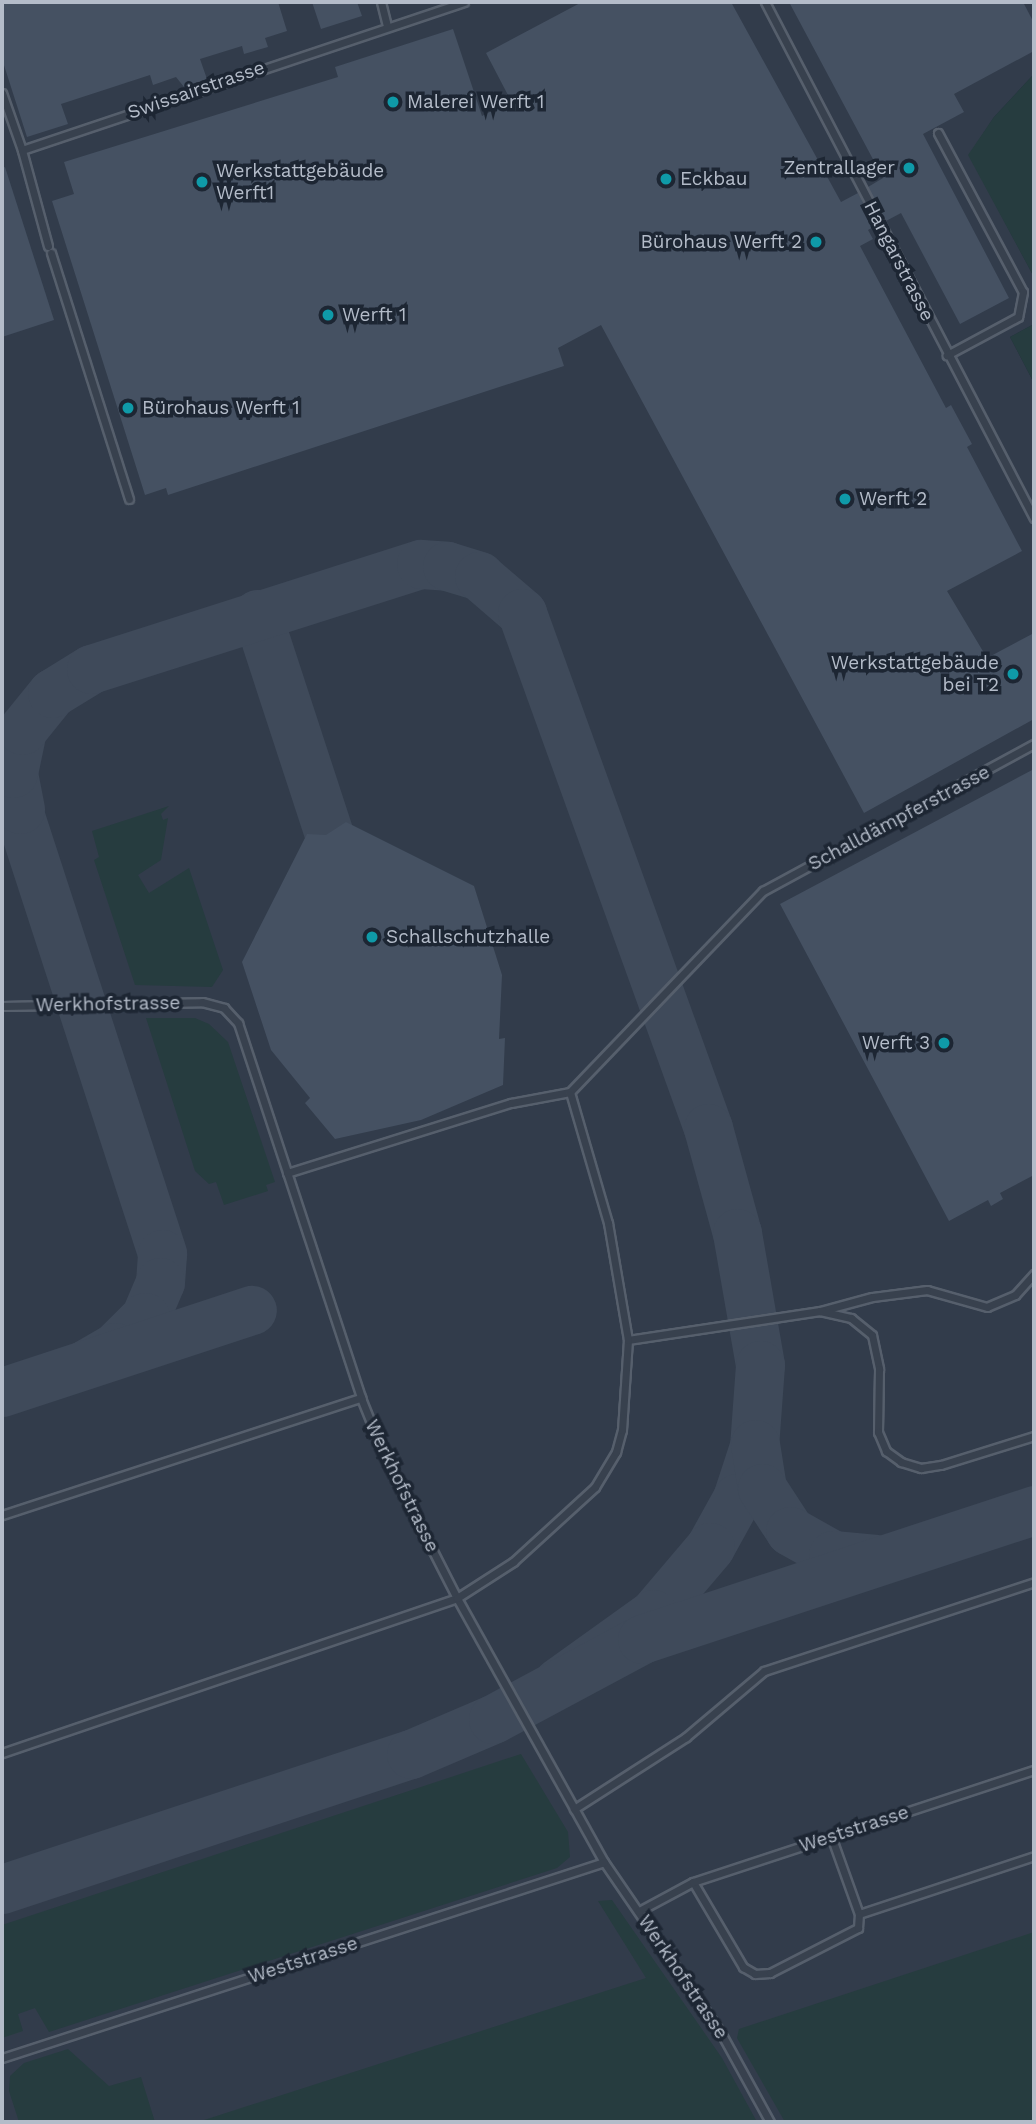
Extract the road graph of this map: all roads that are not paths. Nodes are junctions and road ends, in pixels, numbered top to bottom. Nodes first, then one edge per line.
1 (381, 2) edge
2 (464, 2) edge
3 (765, 2) edge
4 (387, 26) junction
5 (2, 93) edge
6 (938, 133) dead end
7 (22, 150) junction
8 (947, 355) junction
9 (129, 499) dead end
10 (1034, 518) edge
11 (1034, 744) edge
12 (2, 1006) edge
13 (570, 1092) junction
14 (287, 1173) junction
15 (1034, 1274) edge
16 (820, 1311) junction
17 (628, 1340) junction
18 (361, 1398) junction
19 (1034, 1436) edge
20 (2, 1515) edge
21 (1034, 1582) edge
22 (457, 1598) junction
23 (2, 1753) edge
24 (1034, 1770) edge
25 (574, 1809) junction
26 (831, 1836) junction
27 (1034, 1856) edge
28 (604, 1862) junction
29 (693, 1882) junction
30 (639, 1911) junction
31 (859, 1914) junction
32 (2, 2058) edge
33 (770, 2122) edge

1 - 4 lane
2 - 4 lane, Swissairstrasse
3 - 8 lane, Hangarstrasse
4 - 7 lane, Swissairstrasse
5 - 7 lane
6 - 8 lane
7 - 9 lane
8 - 10 lane, Hangarstrasse
11 - 13 lane, Schalldämpferstrasse
12 - 14 lane, Werkhofstrasse
13 - 14 lane
13 - 17 lane
14 - 18 lane, Werkhofstrasse
15 - 16 lane
16 - 17 lane
16 - 19 lane
17 - 22 lane
18 - 20 lane
18 - 22 lane, Werkhofstrasse
21 - 25 lane
22 - 23 lane
22 - 25 lane, Werkhofstrasse
24 - 26 lane, Weststrasse
25 - 28 lane, Werkhofstrasse
26 - 29 lane, Weststrasse
26 - 31 lane
27 - 31 lane
28 - 30 lane, Werkhofstrasse
28 - 32 lane, Weststrasse
29 - 30 lane, Weststrasse
29 - 31 lane
30 - 33 lane, Werkhofstrasse

